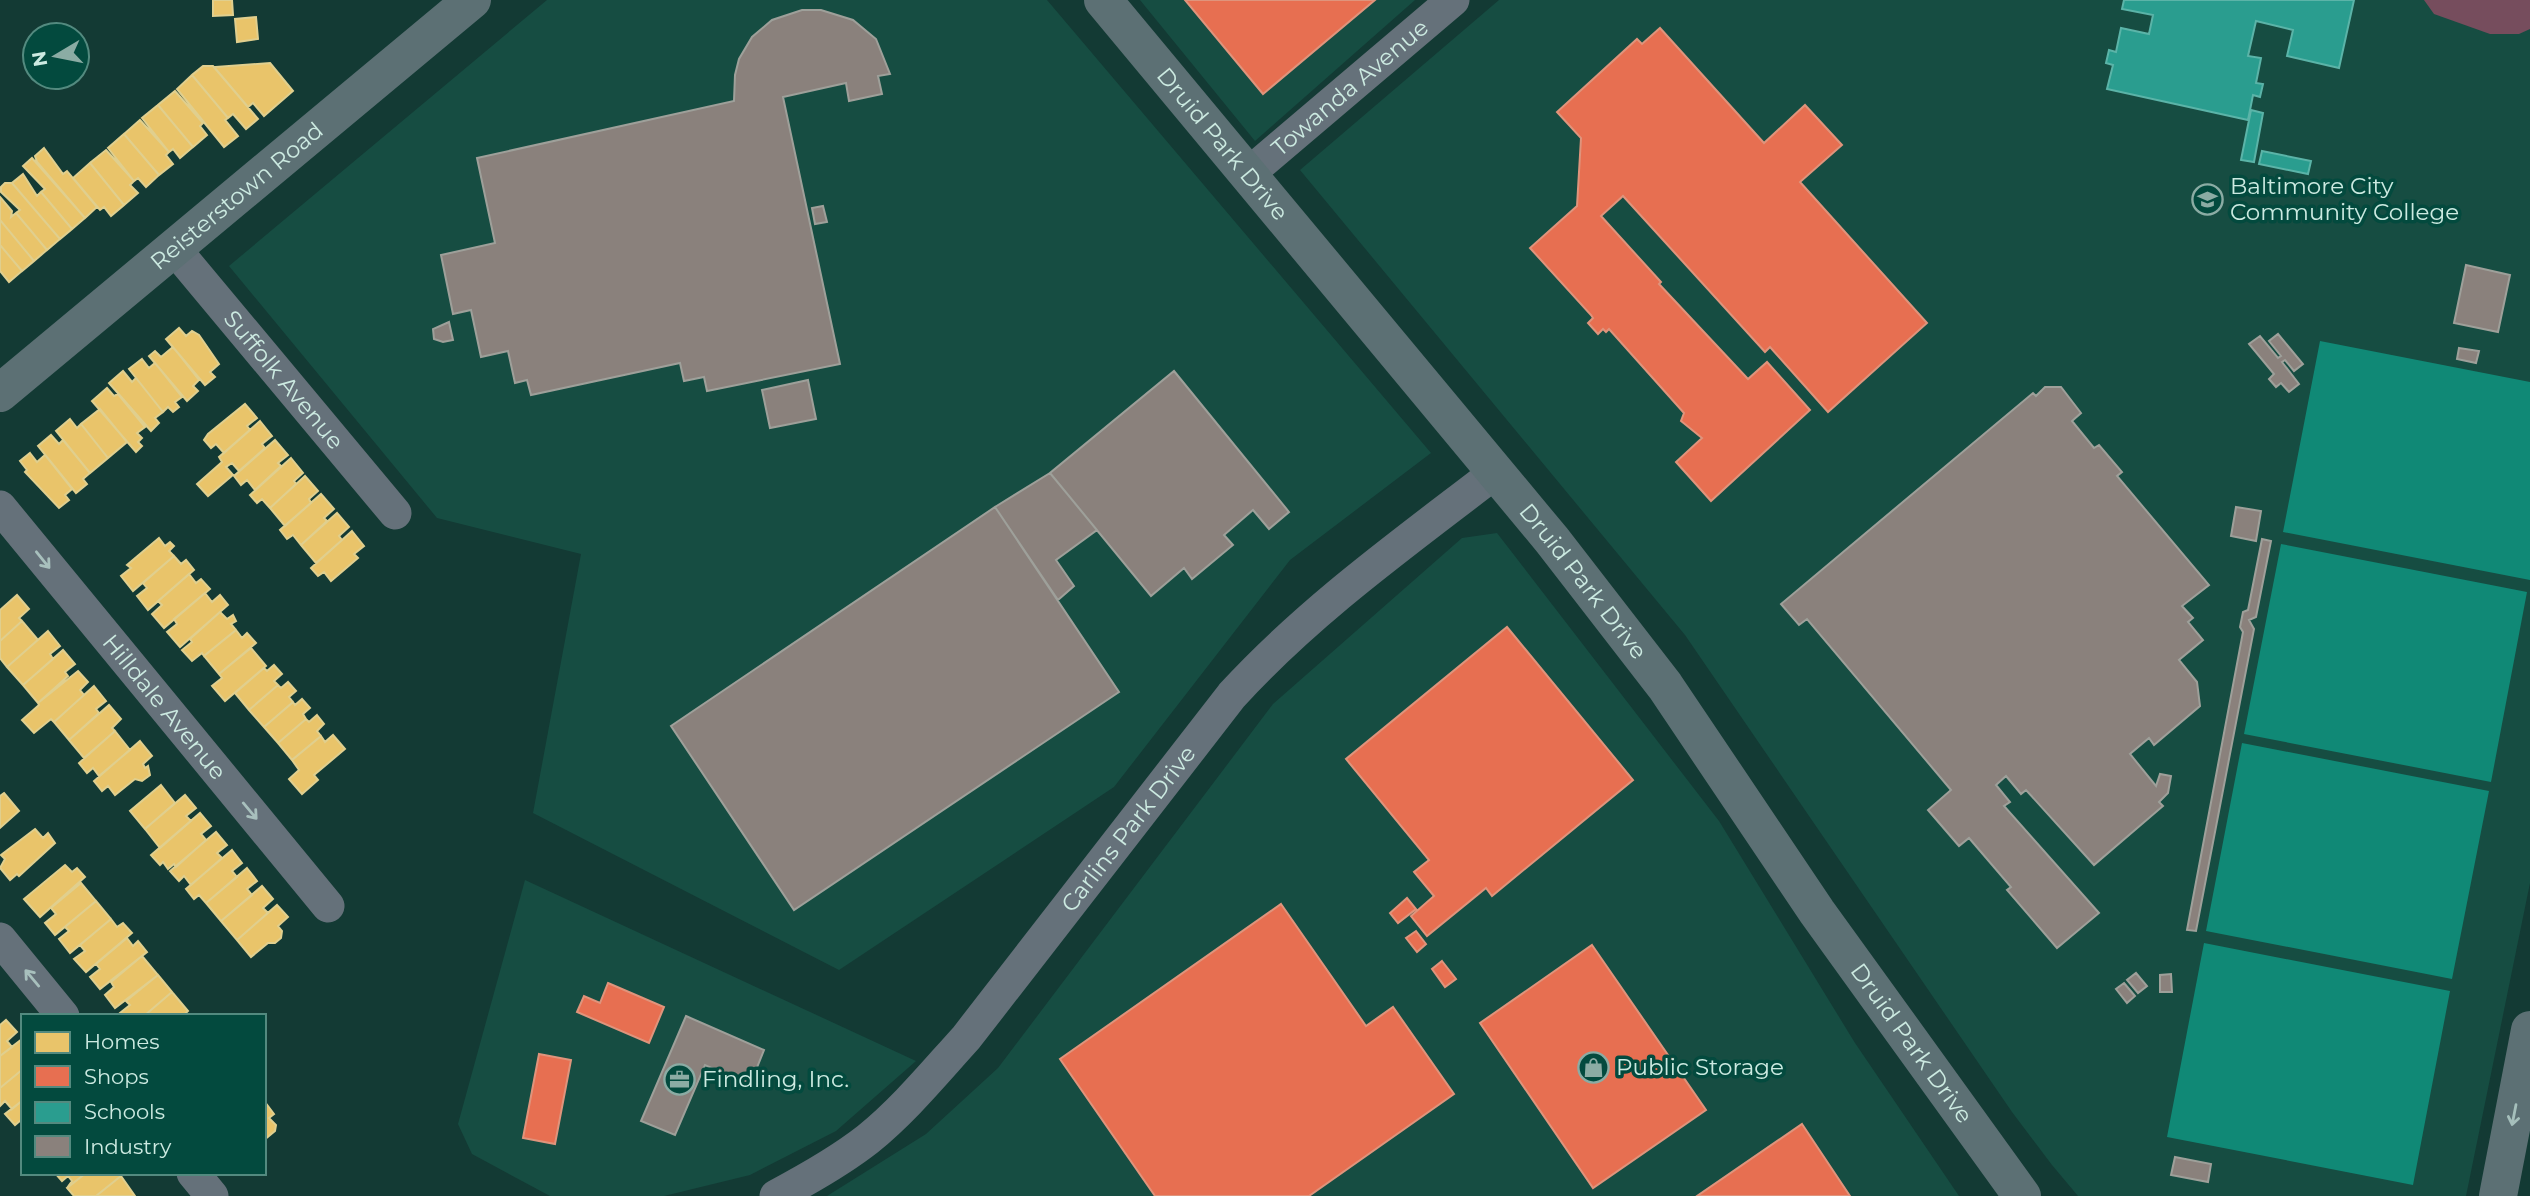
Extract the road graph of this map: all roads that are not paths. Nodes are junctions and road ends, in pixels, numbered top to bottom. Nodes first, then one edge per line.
1 (472, 0) edge
2 (1103, 0) edge
3 (1453, 0) edge
4 (1247, 175) junction
5 (173, 247) junction
6 (0, 393) edge
7 (1496, 472) junction
8 (0, 508) edge
9 (395, 513) dead end
10 (328, 906) dead end
11 (0, 939) edge
12 (61, 1014) edge
13 (2530, 1030) edge
14 (776, 1196) edge
15 (2022, 1196) edge
16 (2498, 1196) edge

1 - 5 main road, Reisterstown Road
2 - 4 main road, Druid Park Drive
3 - 4 street, Towanda Avenue
4 - 7 main road, Druid Park Drive
5 - 6 main road, Reisterstown Road
5 - 9 street, Suffolk Avenue
7 - 14 street, Carlins Park Drive
7 - 15 main road, Druid Park Drive
8 -> 10 street, Hilldale Avenue
12 -> 11 street
13 -> 16 main road

